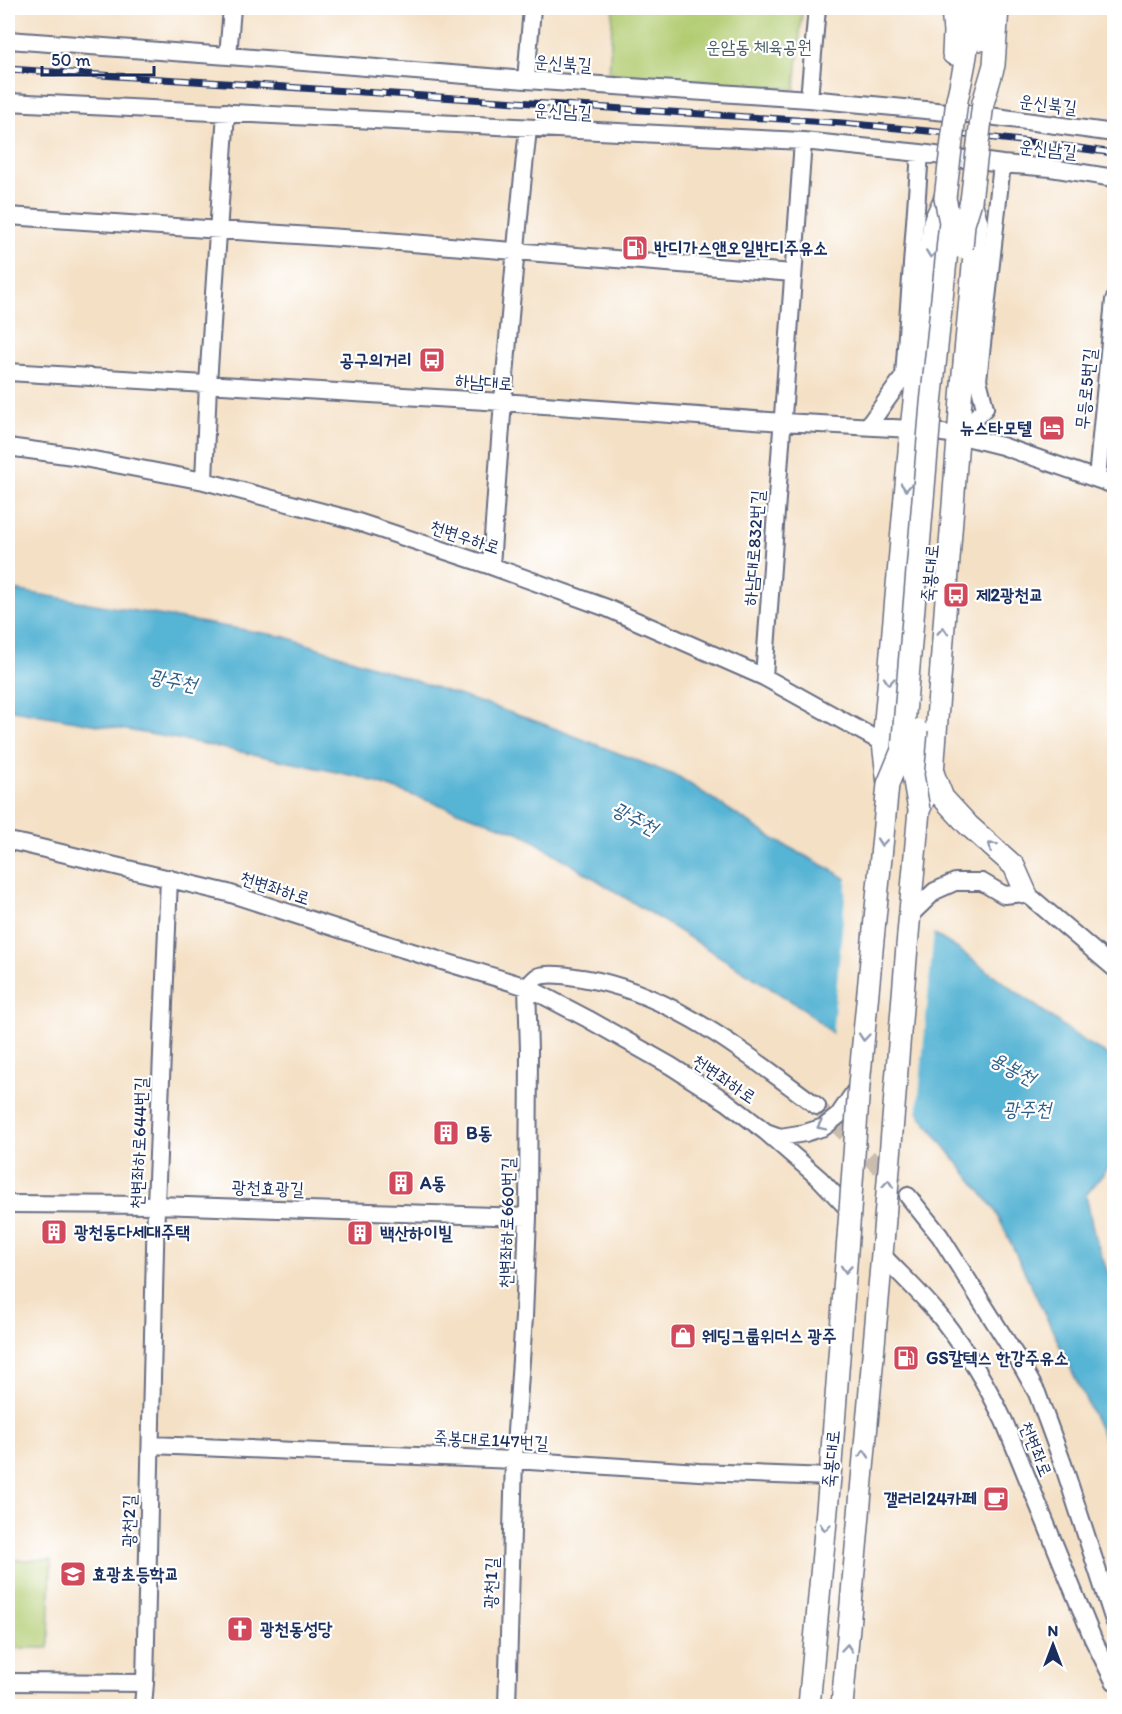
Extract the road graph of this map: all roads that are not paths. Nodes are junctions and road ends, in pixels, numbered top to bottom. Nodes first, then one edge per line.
1 (232, 8) edge
2 (532, 8) edge
3 (817, 8) edge
4 (952, 8) edge
5 (968, 8) edge
6 (982, 8) edge
7 (998, 8) edge
8 (8, 40) edge
9 (228, 56) junction
10 (526, 80) junction
11 (809, 99) junction
12 (957, 100) junction
13 (8, 102) edge
14 (983, 103) junction
15 (226, 112) junction
16 (528, 129) junction
17 (1114, 133) edge
18 (803, 141) junction
19 (920, 153) junction
20 (1002, 164) junction
21 (1114, 178) edge
22 (945, 198) junction
23 (971, 201) junction
24 (8, 216) edge
25 (219, 229) junction
26 (514, 251) junction
27 (793, 273) junction
28 (1114, 302) edge
29 (8, 372) edge
30 (208, 384) junction
31 (502, 402) junction
32 (783, 422) junction
33 (868, 426) junction
34 (911, 429) junction
35 (958, 435) junction
36 (8, 447) edge
37 (1096, 479) junction
38 (204, 481) junction
39 (1114, 485) edge
40 (491, 566) junction
41 (764, 677) junction
42 (883, 743) junction
43 (933, 773) junction
44 (888, 784) junction
45 (919, 810) junction
46 (8, 841) edge
47 (169, 878) junction
48 (1026, 892) junction
49 (910, 915) junction
50 (1114, 968) edge
51 (527, 987) junction
52 (859, 1085) junction
53 (817, 1106) tunnel mouth
54 (766, 1132) junction
55 (908, 1196) tunnel mouth
56 (8, 1204) edge
57 (156, 1205) junction
58 (850, 1211) junction
59 (528, 1217) junction
60 (882, 1249) junction
61 (151, 1444) junction
62 (514, 1460) junction
63 (830, 1477) junction
64 (1114, 1621) edge
65 (1114, 1681) edge
66 (8, 1682) edge
67 (145, 1683) junction
68 (143, 1707) edge
69 (507, 1707) edge
70 (809, 1707) edge
71 (842, 1707) edge

1 - 9 street
2 - 10 street
3 - 11 street
4 - 12 main road
5 - 12 main road
6 - 14 main road
7 - 14 main road
8 - 9 street, 운신북길
9 - 10 street, 운신북길
10 - 11 street, 운신북길
11 - 17 street, 운신북길
12 - 22 main road, bridge
13 - 15 street, 운신남길
14 - 23 main road, bridge
15 - 16 street, 운신남길
15 - 25 street
16 - 18 street, 운신남길
16 - 26 street
18 - 19 street, 운신남길
18 - 27 street, 하남대로832번길
19 - 20 street, 운신남길
19 - 33 street
20 - 21 street, 운신남길
20 - 35 street
22 -> 34 main road
22 - 44 main road, 죽봉대로, bridge
23 - 35 main road
23 - 45 main road, 죽봉대로, bridge
24 - 25 street
25 - 26 street
25 - 30 street
26 - 27 street
26 - 31 street
27 - 32 street, 하남대로832번길
28 - 37 street, 무등로5번길
29 - 30 street, 하남대로
30 - 31 street, 하남대로
30 - 38 street
31 - 32 street, 하남대로
31 - 40 street
32 - 33 street, 하남대로
32 - 41 street, 하남대로832번길
33 - 34 street, 하남대로
34 - 35 street, 하남대로
34 -> 42 main road
35 - 37 street, 하남대로
43 -> 35 main road
36 - 38 street, 천변우하로
37 - 39 street, 하남대로
38 - 40 street, 천변우하로
40 - 41 street, 천변우하로
41 - 42 street, 천변우하로
42 - 44 main road
43 - 45 main road
48 -> 43 main road
44 -> 52 main road, 죽봉대로, bridge
45 - 49 main road, 죽봉대로
46 - 47 street, 천변좌하로
47 - 51 street, 천변좌하로
47 - 57 street, 천변좌하로644번길
48 - 49 street
48 - 50 street
60 -> 49 main road, 죽봉대로, bridge
51 - 53 street, 천변좌하로
51 - 54 street, 천변좌하로
51 - 59 street, 천변좌하로660번길
52 -> 54 street
52 - 58 main road, 죽봉대로, bridge
54 - 58 street, 천변좌하로
55 - 64 street
56 - 57 street, 광천효광길
57 - 59 street, 광천효광길
57 - 61 street, 천변좌하로644번길
58 -> 63 main road, 죽봉대로
59 - 62 street, 천변좌하로660번길
60 - 65 street, 천변좌로
71 -> 60 main road, 죽봉대로
61 - 62 street, 죽봉대로147번길
61 - 67 street, 광천2길
62 - 63 street, 죽봉대로147번길
62 - 69 street, 광천1길
63 -> 70 main road, 죽봉대로
66 - 67 street
67 - 68 street, 광천2길

